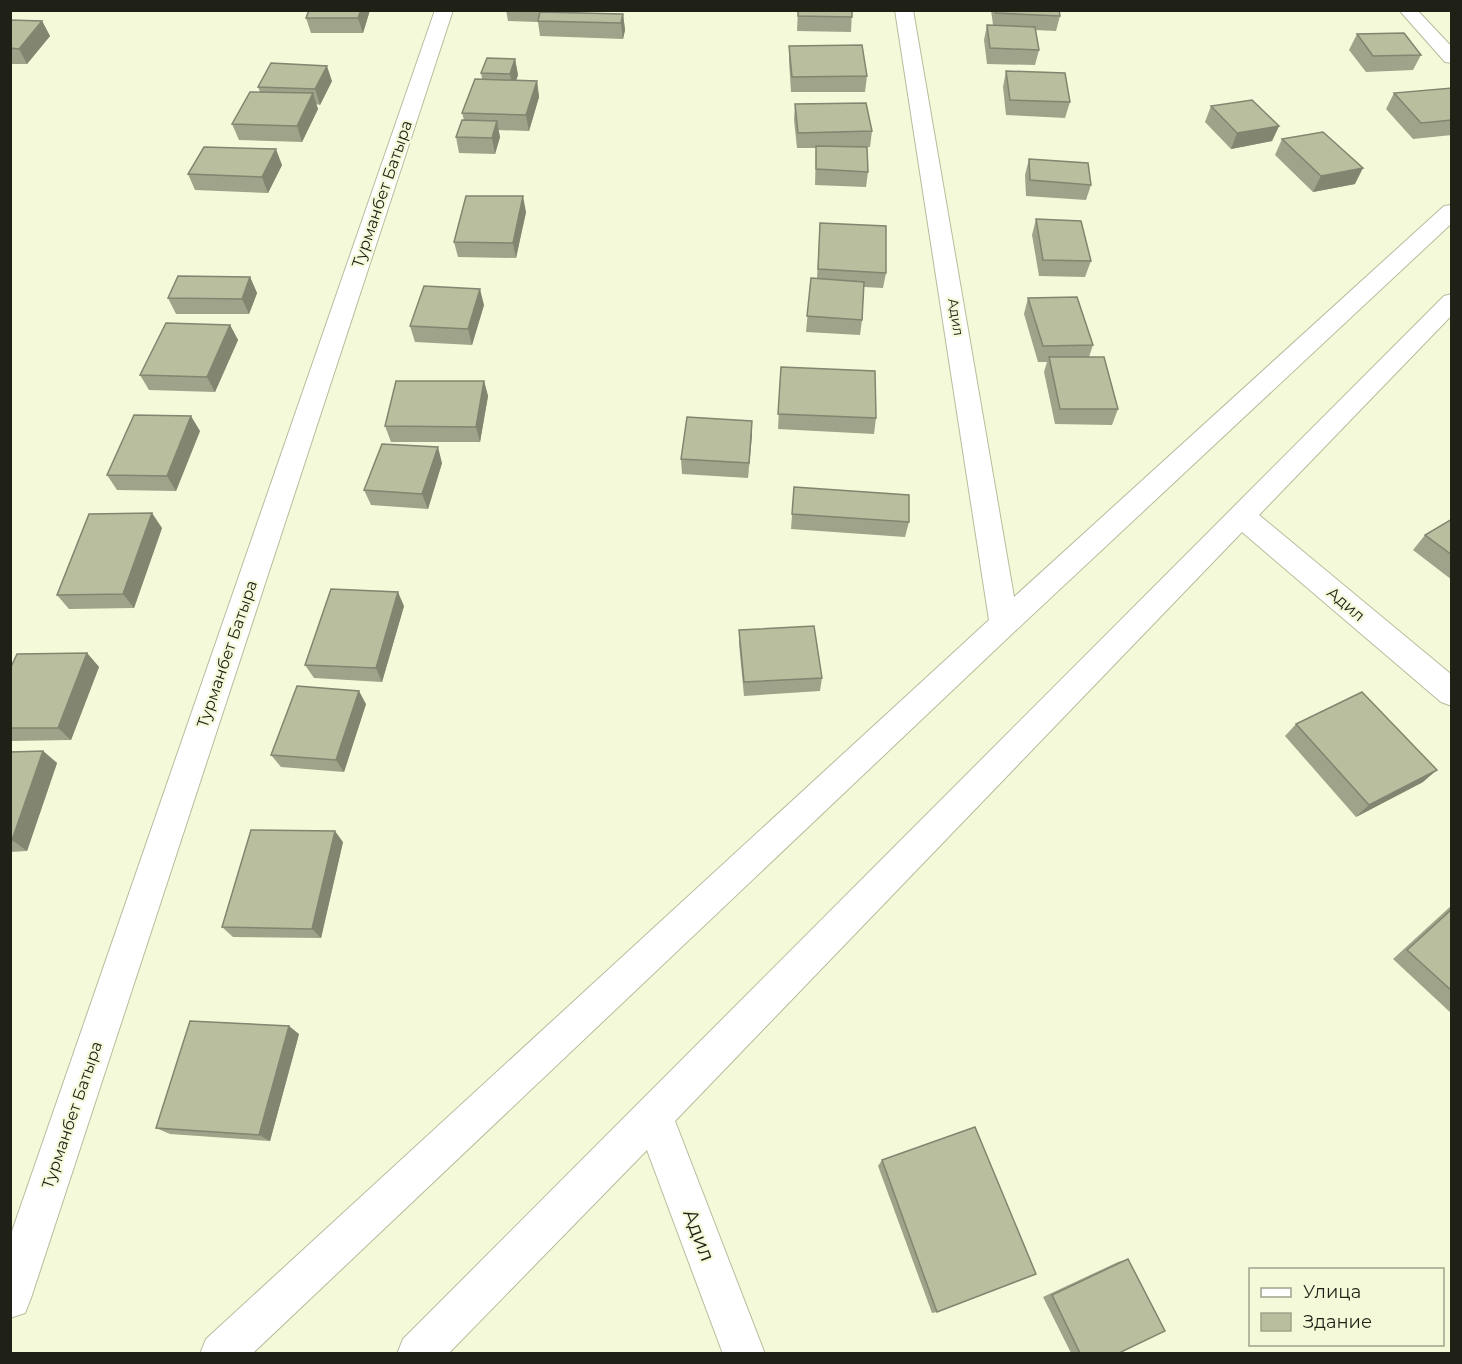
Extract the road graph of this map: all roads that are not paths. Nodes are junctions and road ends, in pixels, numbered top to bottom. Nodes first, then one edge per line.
1 (444, 10) edge
2 (904, 10) edge
3 (1407, 10) edge
4 (1452, 58) edge
5 (1452, 211) edge
6 (1452, 301) edge
7 (1240, 515) junction
8 (1004, 624) junction
9 (1452, 693) edge
10 (654, 1116) junction
11 (10, 1298) edge
12 (221, 1353) edge
13 (418, 1353) edge
14 (744, 1353) edge

1 - 11 street, Турманбет Батыра
2 - 8 street, Адил
3 - 4 street
5 - 8 street
6 - 7 street
7 - 9 street, Адил
7 - 10 street
8 - 12 street
10 - 13 street
10 - 14 street, Адил

